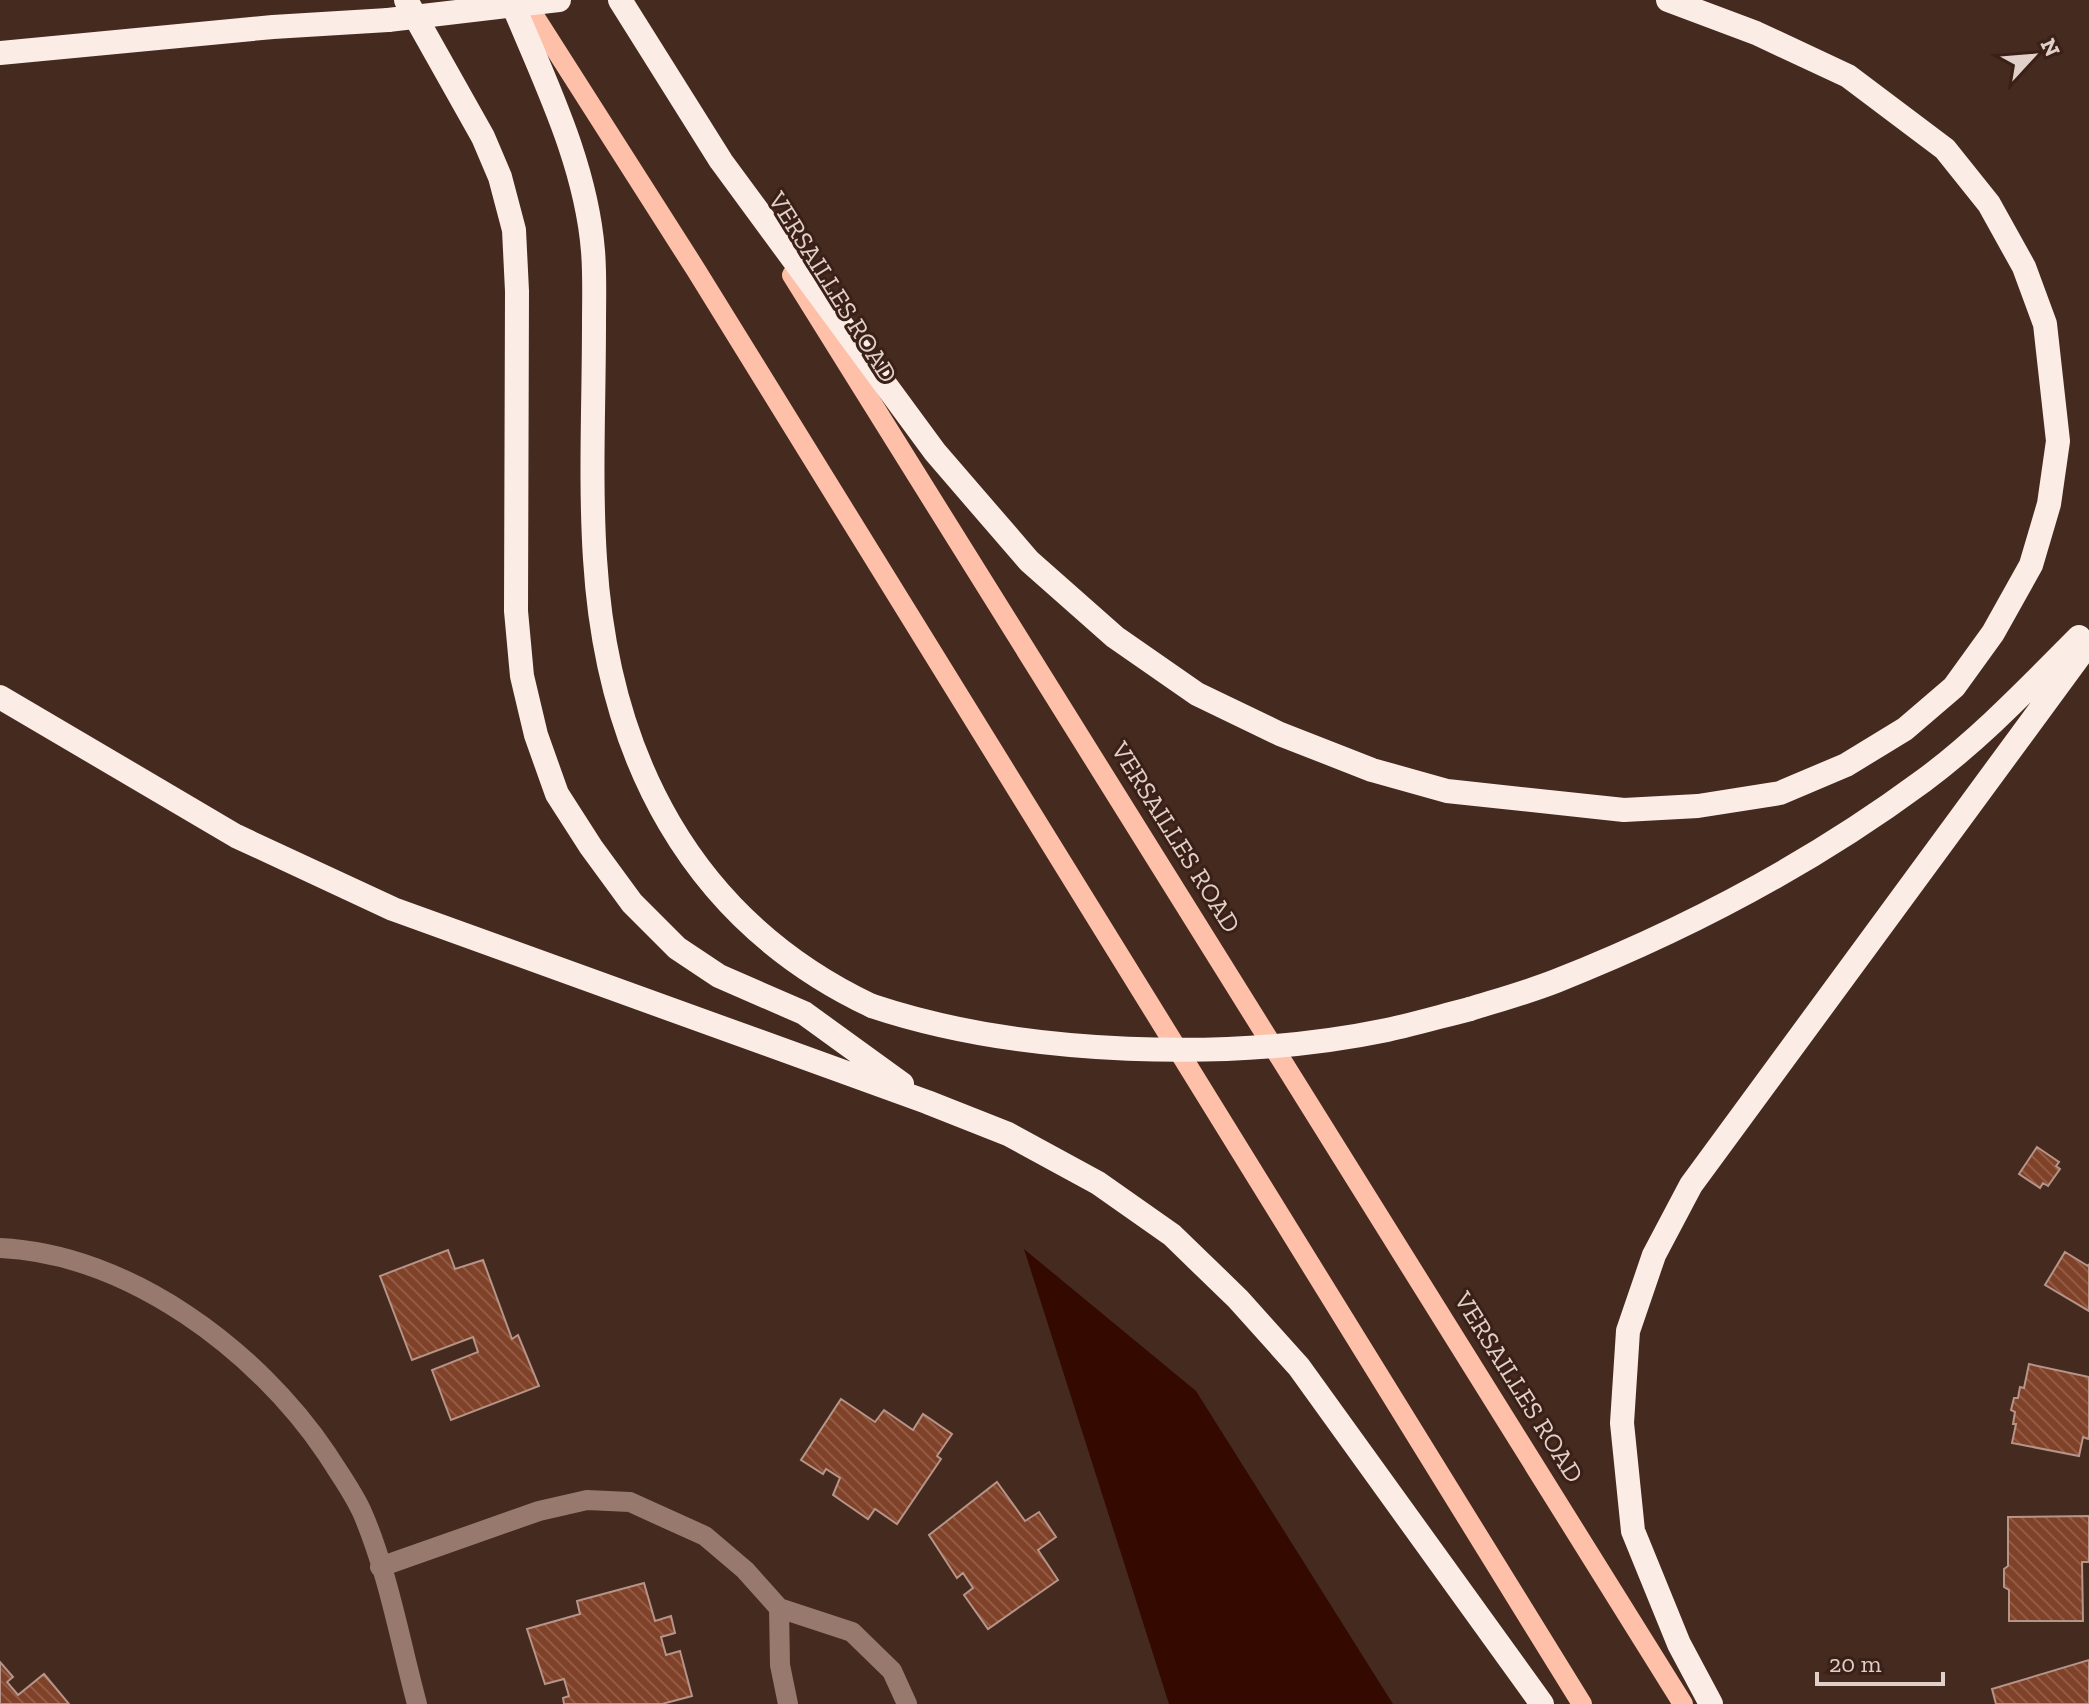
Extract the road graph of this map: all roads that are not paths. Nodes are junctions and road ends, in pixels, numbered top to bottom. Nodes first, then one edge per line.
1 (406, 0) edge
2 (511, 0) edge
3 (524, 0) edge
4 (559, 0) edge
5 (620, 0) edge
6 (1668, 0) edge
7 (0, 53) edge
8 (721, 161) junction
9 (2089, 628) edge
10 (2089, 643) edge
11 (0, 697) edge
12 (927, 1102) junction
13 (0, 1248) edge
14 (380, 1567) junction
15 (779, 1608) junction
16 (417, 1704) edge
17 (788, 1704) edge
18 (907, 1704) edge
19 (1542, 1704) edge
20 (1582, 1704) edge
21 (1683, 1704) edge
22 (1711, 1704) edge

1 - 12 highway
2 - 9 highway, bridge
3 - 20 main road
4 - 7 highway, bridge
5 - 8 highway, VERSAILLES ROAD
6 - 8 highway
8 - 21 main road, VERSAILLES ROAD
10 - 22 highway
11 - 12 highway
12 - 19 highway
13 - 14 street
14 - 15 street
14 - 16 street
15 - 17 street
15 - 18 street

